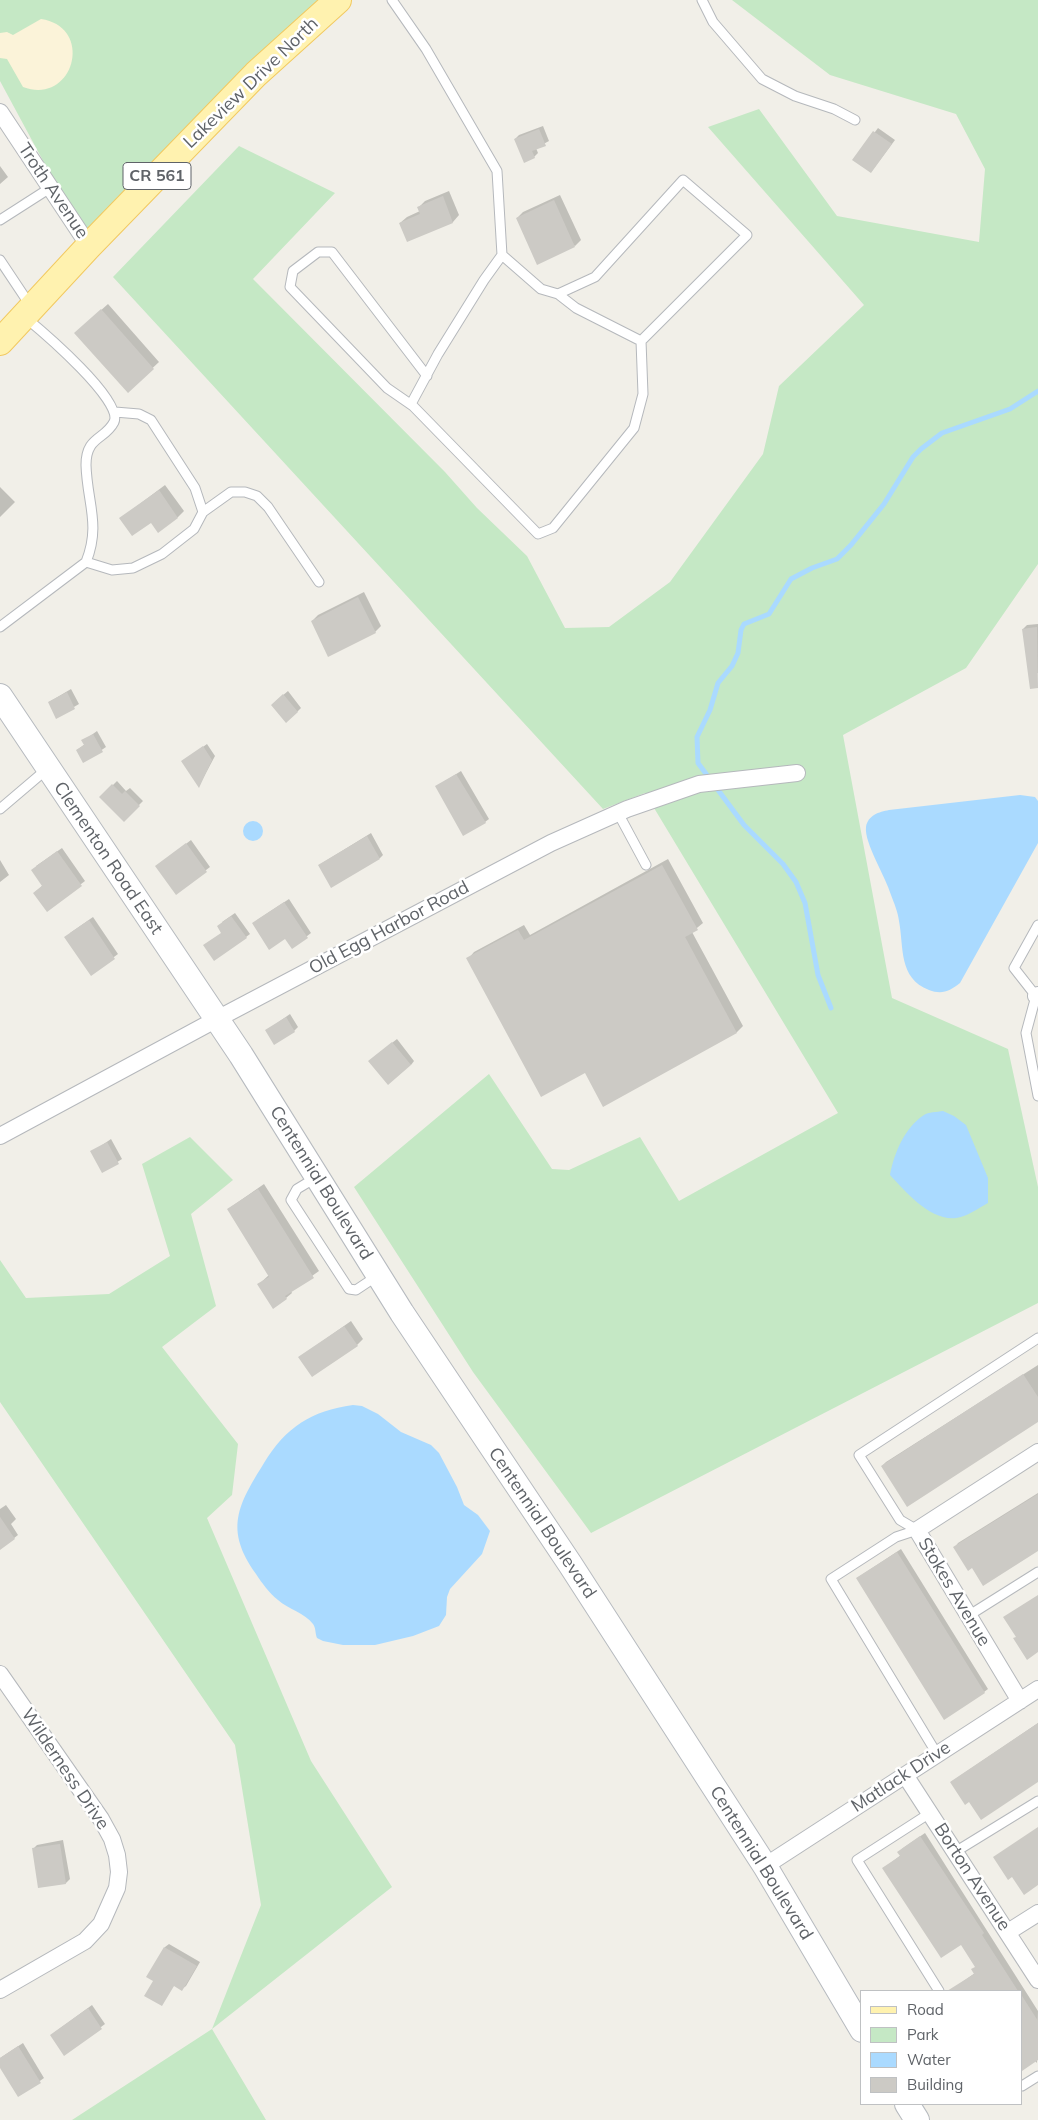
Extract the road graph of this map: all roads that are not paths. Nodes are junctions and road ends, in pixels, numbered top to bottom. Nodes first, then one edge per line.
1 (338, 0) edge
2 (392, 0) edge
3 (702, 0) edge
4 (0, 112) edge
5 (855, 120) dead end
6 (50, 188) junction
7 (0, 220) edge
8 (89, 246) junction
9 (502, 256) junction
10 (0, 260) edge
11 (558, 294) junction
12 (28, 312) junction
13 (641, 341) junction
14 (0, 342) edge
15 (427, 376) junction
16 (411, 404) junction
17 (115, 412) junction
18 (203, 512) junction
19 (86, 562) junction
20 (320, 582) dead end
21 (0, 627) edge
22 (6, 709) edge
23 (47, 768) junction
24 (797, 773) dead end
25 (0, 810) edge
26 (618, 813) junction
27 (646, 865) dead end
28 (1038, 926) edge
29 (1037, 996) edge
30 (217, 1019) junction
31 (1038, 1096) edge
32 (0, 1136) edge
33 (317, 1177) junction
34 (378, 1275) junction
35 (1038, 1338) edge
36 (1038, 1452) edge
37 (917, 1530) junction
38 (1038, 1572) edge
39 (968, 1616) junction
40 (0, 1674) edge
41 (1038, 1689) edge
42 (1020, 1701) junction
43 (937, 1754) junction
44 (905, 1775) junction
45 (1038, 1800) edge
46 (930, 1813) junction
47 (955, 1852) junction
48 (765, 1866) junction
49 (1038, 1913) edge
50 (1008, 1932) junction
51 (1038, 1980) edge
52 (0, 1990) edge
53 (938, 1990) edge
54 (860, 2027) edge
55 (1038, 2076) edge
56 (1023, 2085) edge
57 (908, 2105) edge
58 (917, 2120) edge

1 - 8 main road, Lakeview Drive North / CR 561
2 - 9 lane
3 - 5 lane
4 - 6 street, Troth Avenue
6 - 7 lane
6 - 8 street, Troth Avenue
8 - 12 main road, Lakeview Drive North / CR 561
9 - 11 lane
9 - 15 lane
10 - 12 lane
11 - 13 lane
11 - 13 lane
12 - 14 main road, Lakeview Drive North / CR 561
12 - 17 lane
13 - 16 lane
15 - 16 lane
15 - 16 lane
17 - 18 lane
17 - 19 lane
18 - 19 lane
18 - 20 lane
19 - 21 lane
22 - 23 main road, Clementon Road East
23 - 25 lane
23 - 30 main road, Clementon Road East
24 - 26 street, Old Egg Harbor Road
26 - 27 lane
26 - 30 street, Old Egg Harbor Road
28 - 29 lane
29 - 31 lane
30 - 32 street, Old Egg Harbor Road
30 - 33 main road, Centennial Boulevard
33 - 34 main road, Centennial Boulevard
33 - 34 lane
34 - 48 main road, Centennial Boulevard
35 - 37 lane
36 - 37 street, Stokes Avenue
37 - 39 street, Stokes Avenue
37 - 43 lane
38 - 39 lane
39 - 42 street, Stokes Avenue
40 - 52 street, Wilderness Drive
41 - 42 street, Matlack Drive
42 - 43 street, Matlack Drive
43 - 44 street, Matlack Drive
44 - 46 street, Borton Avenue
44 - 48 street, Matlack Drive
45 - 47 lane
46 - 47 street, Borton Avenue
46 - 53 lane
47 - 50 street, Borton Avenue
48 - 54 main road, Centennial Boulevard
49 - 50 street
50 - 51 street, Borton Avenue
55 - 56 lane
57 - 58 main road

